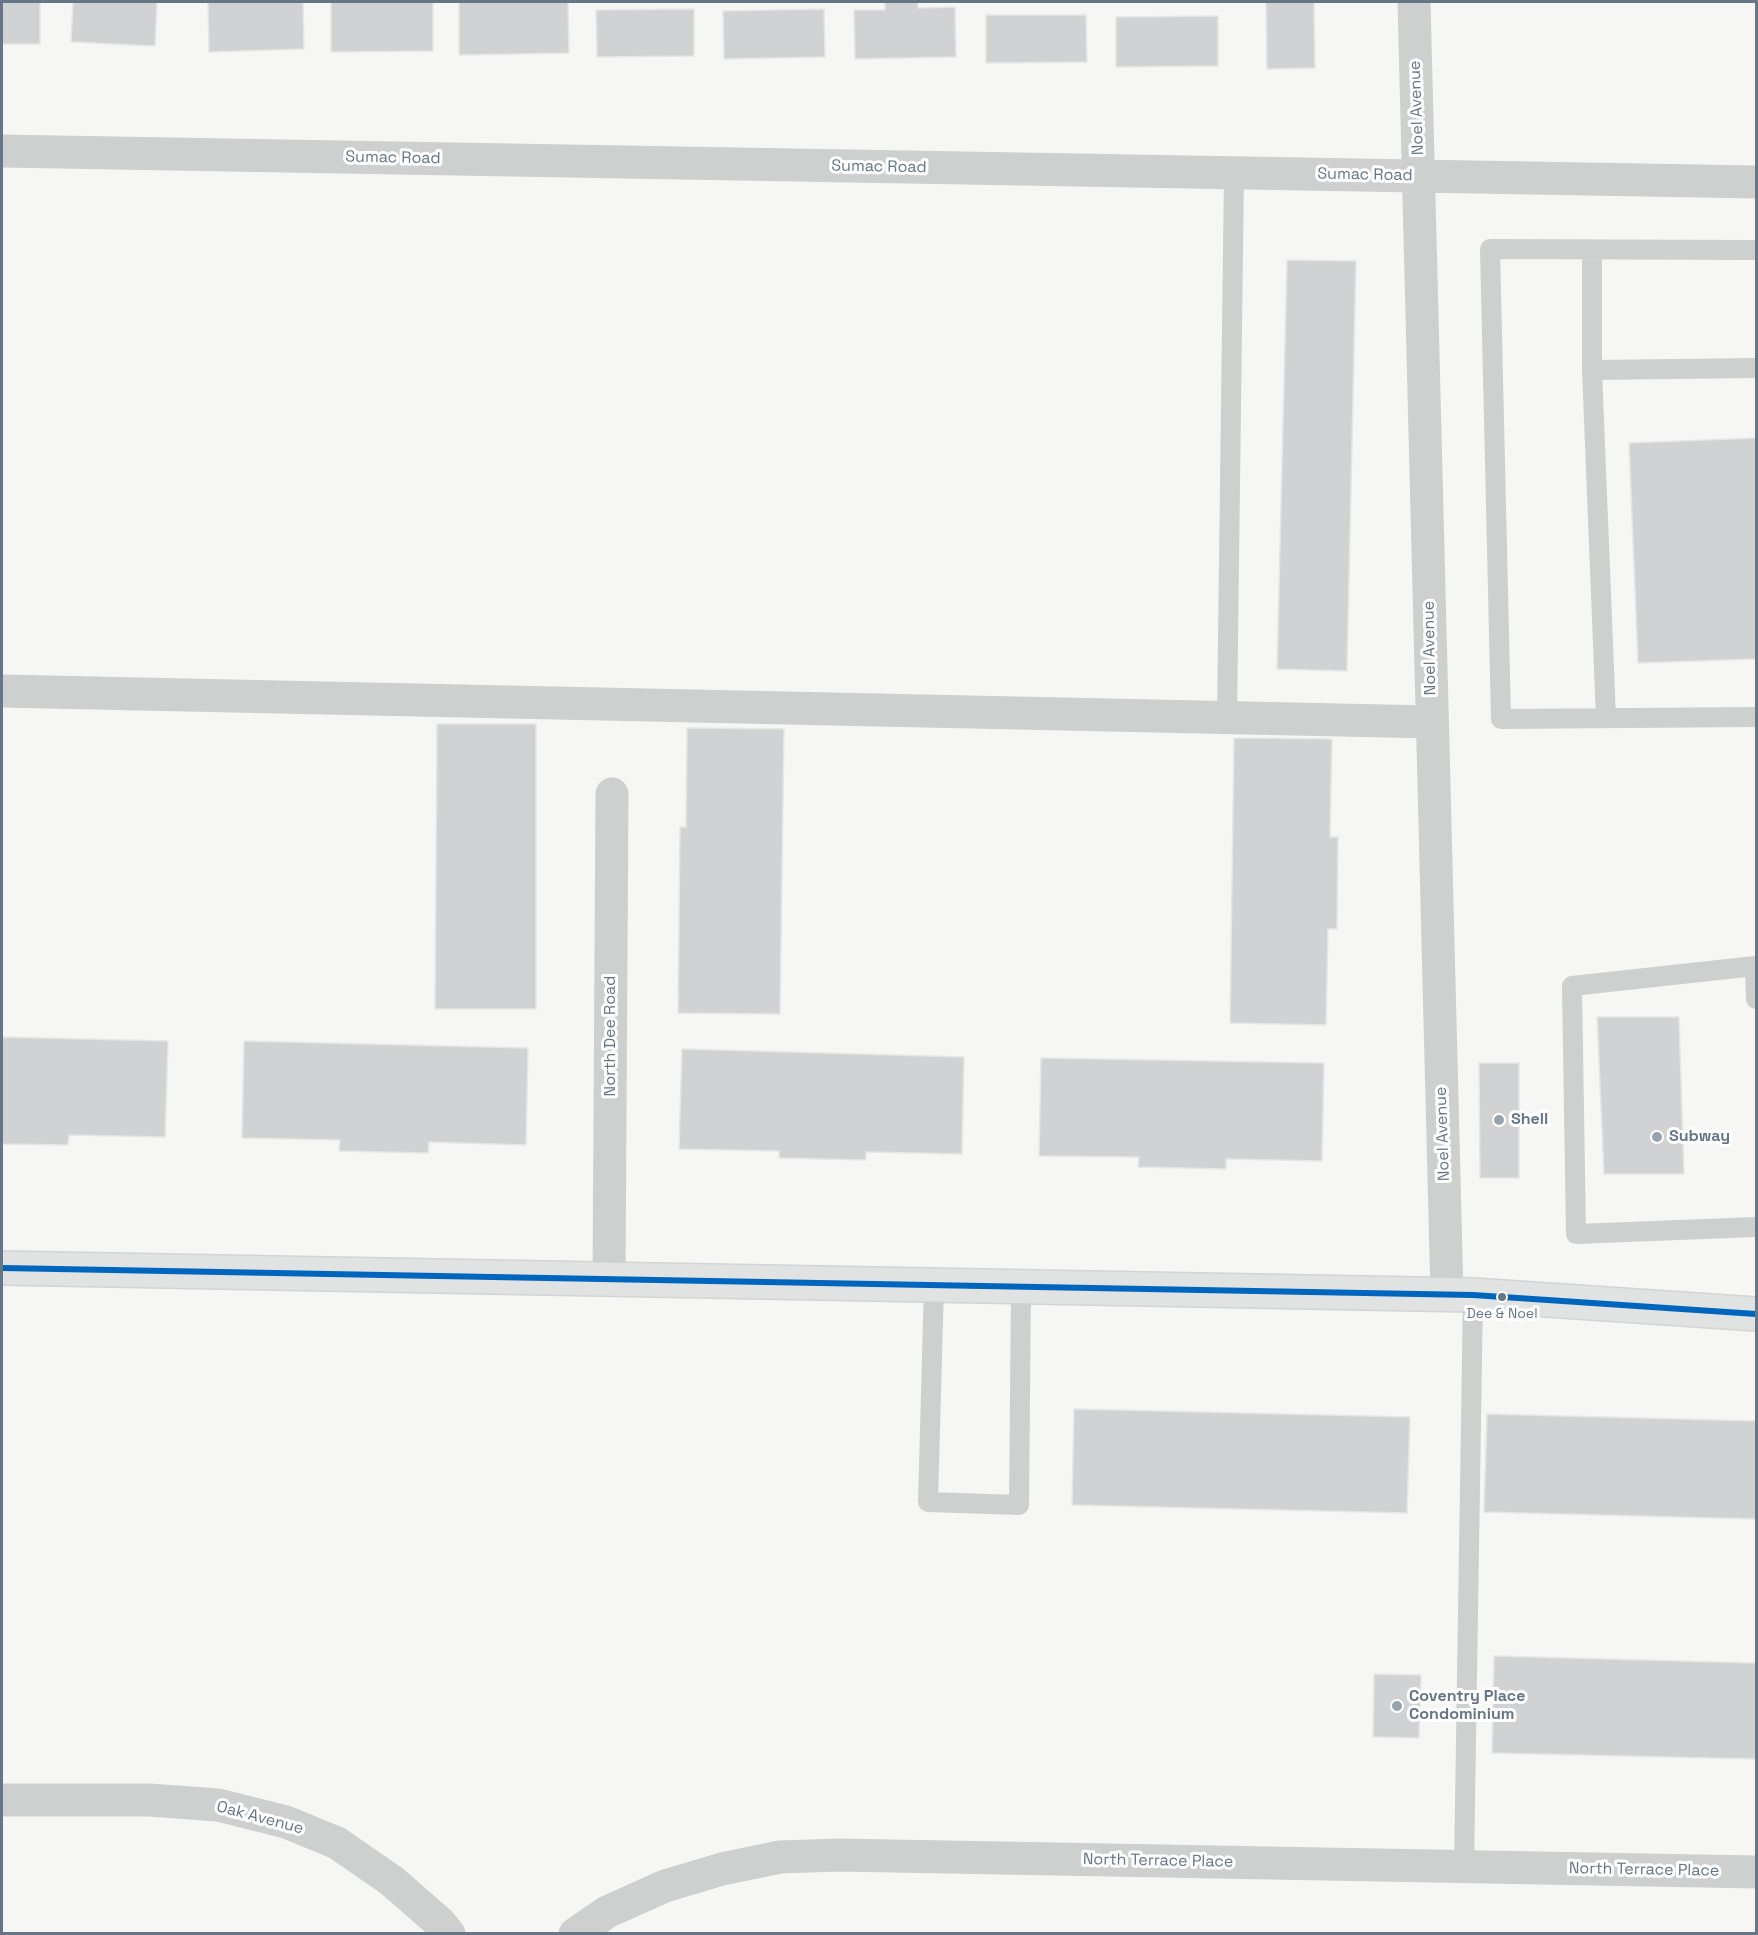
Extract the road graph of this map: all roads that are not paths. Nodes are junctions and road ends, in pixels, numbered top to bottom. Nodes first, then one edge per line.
1 (1414, 2) edge
2 (2, 151) edge
3 (1234, 173) junction
4 (1418, 176) junction
5 (1756, 182) edge
6 (1592, 250) junction
7 (1756, 250) edge
8 (1756, 368) edge
9 (1592, 370) junction
10 (2, 691) edge
11 (1756, 717) edge
12 (1227, 718) junction
13 (1606, 718) junction
14 (1432, 722) junction
15 (612, 794) dead end
16 (1756, 966) edge
17 (1756, 999) edge
18 (1756, 1227) edge
19 (2, 1268) edge
20 (609, 1279) junction
21 (934, 1285) junction
22 (1021, 1287) junction
23 (1460, 1295) junction
24 (1756, 1314) edge
25 (2, 1800) edge
26 (1464, 1867) junction
27 (1756, 1872) edge
28 (449, 1934) edge
29 (575, 1934) edge

1 - 4 street, Noel Avenue
2 - 3 street, Sumac Road
3 - 4 street, Sumac Road
3 - 12 lane
4 - 5 street, Sumac Road
4 - 14 street, Noel Avenue
6 - 7 lane
6 - 9 lane
6 - 13 lane
8 - 9 lane
9 - 13 lane
10 - 12 street
11 - 13 lane
12 - 14 street
14 - 23 street, Noel Avenue
15 - 20 street, North Dee Road
16 - 17 lane
16 - 18 lane
19 - 20 street
20 - 21 street
21 - 22 street
21 - 22 lane
22 - 23 street
23 - 24 street
23 - 26 lane
25 - 28 street, Oak Avenue
26 - 27 street, North Terrace Place
26 - 29 street, North Terrace Place

